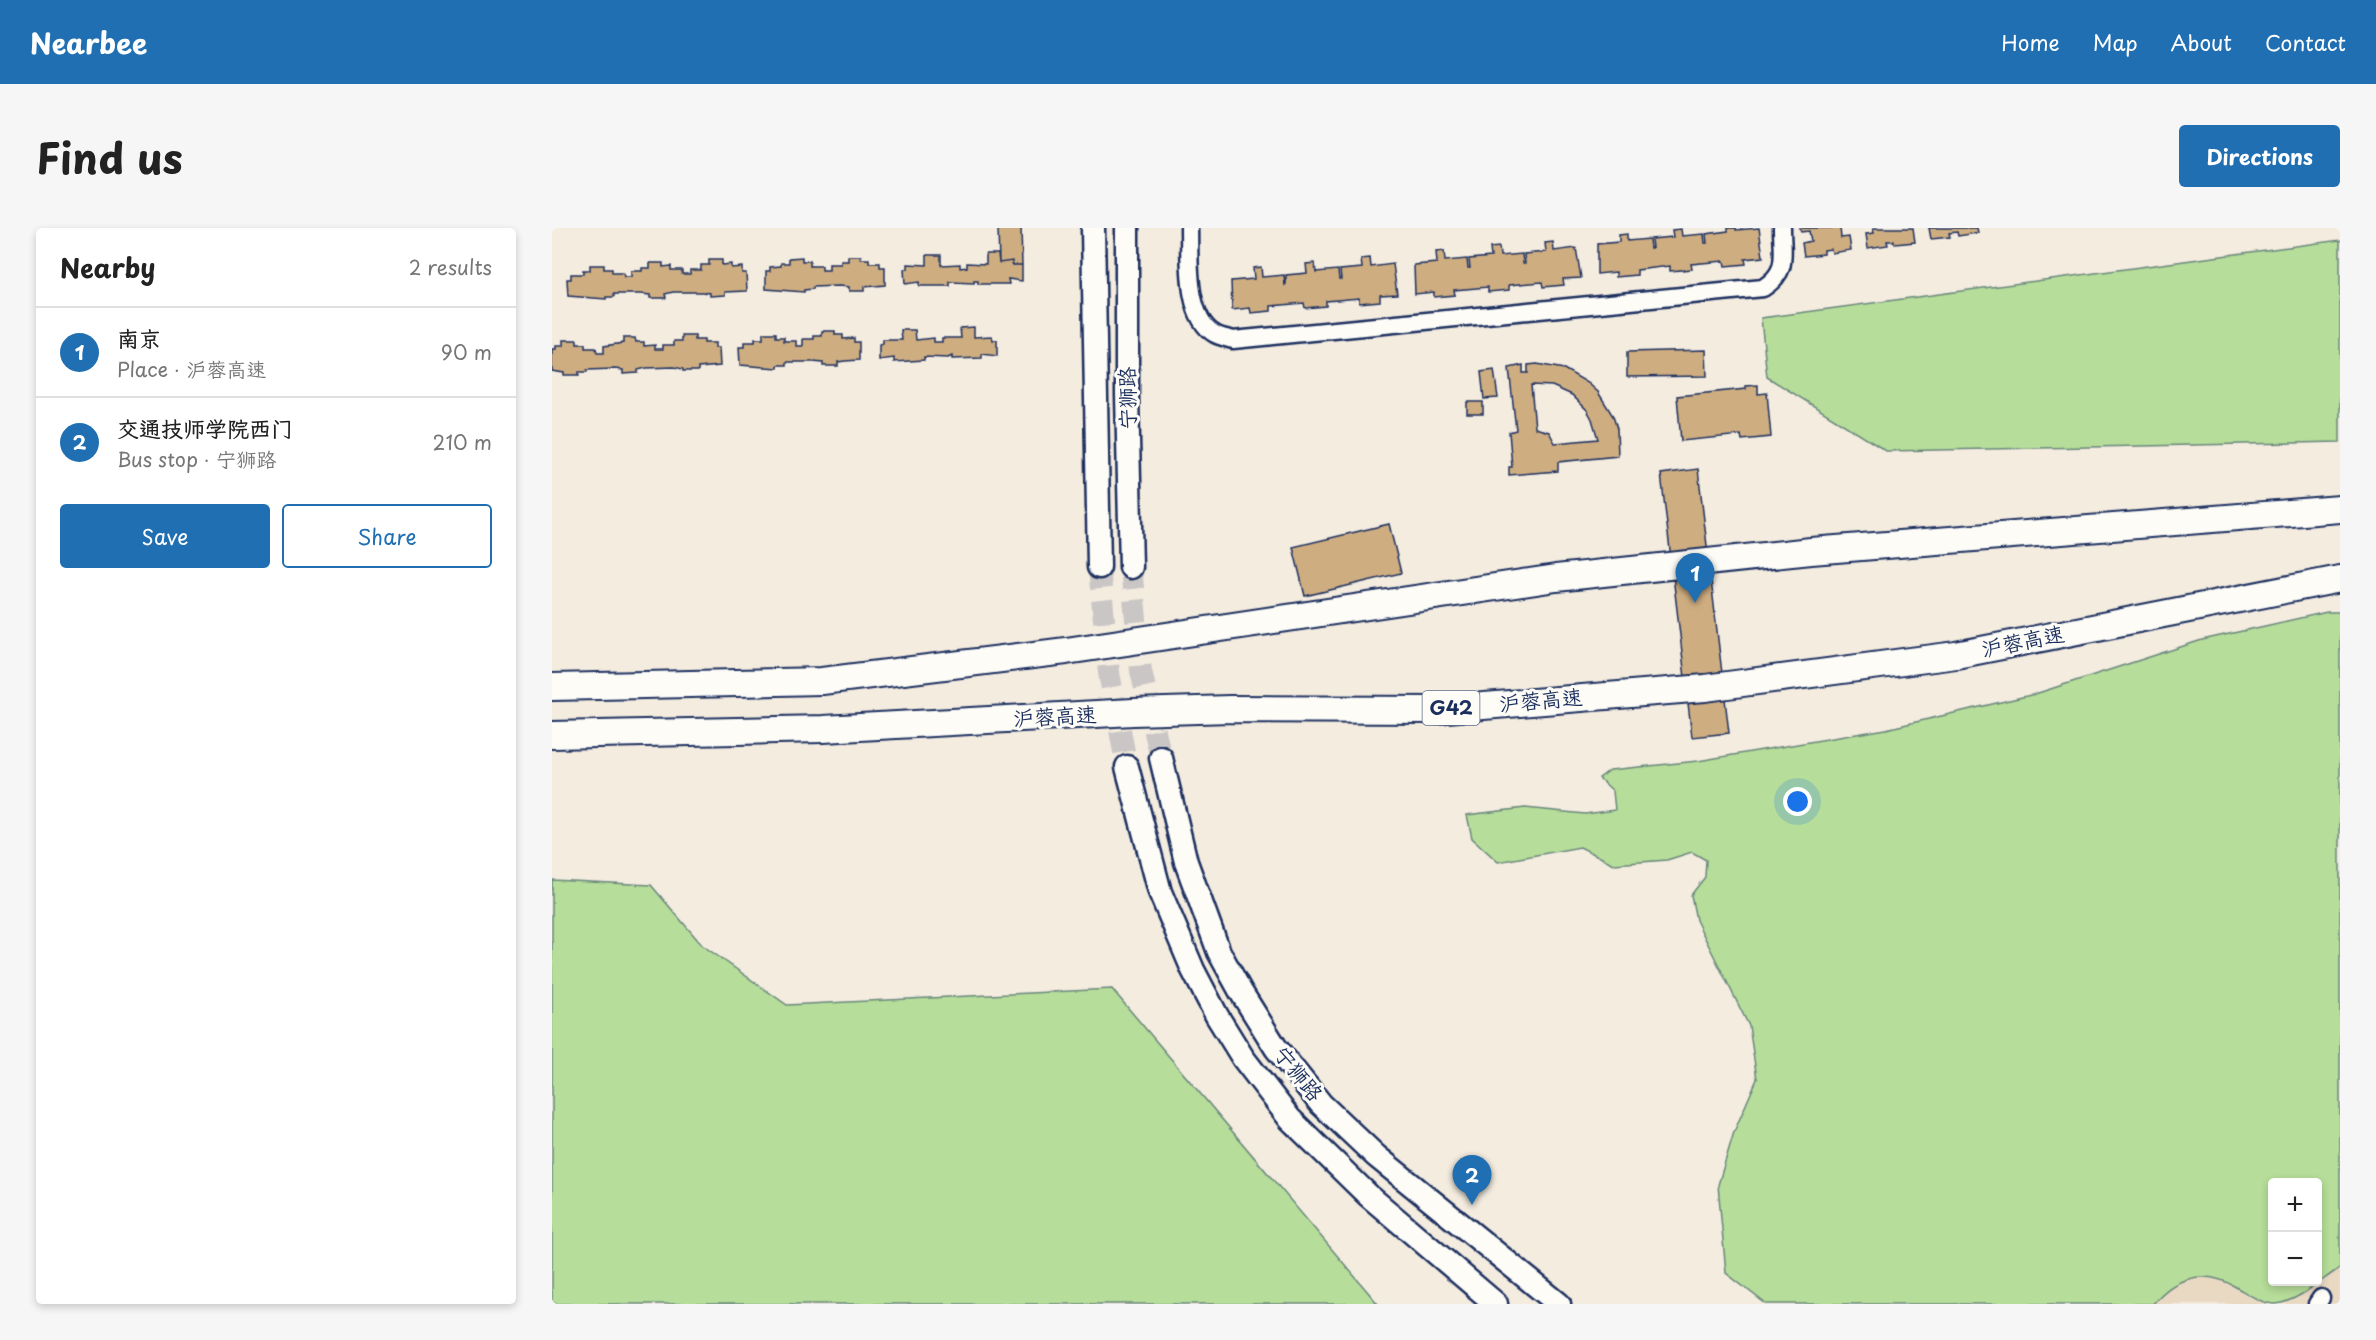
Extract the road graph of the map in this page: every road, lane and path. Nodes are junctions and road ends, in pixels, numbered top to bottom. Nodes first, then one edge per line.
1 (1093, 228) edge
2 (1127, 228) edge
3 (1189, 228) edge
4 (1782, 228) edge
5 (2340, 510) edge
6 (1099, 567) tunnel mouth
7 (1131, 567) tunnel mouth
8 (2340, 579) edge
9 (552, 687) edge
10 (552, 735) edge
11 (1161, 758) tunnel mouth
12 (1127, 767) tunnel mouth
13 (1496, 1304) edge
14 (1558, 1304) edge

1 - 6 main road, 宁狮路
2 - 7 main road, 宁狮路
3 - 4 lane
5 - 9 highway
8 - 10 highway, 沪蓉高速 / G42
11 - 14 main road, 宁狮路
12 - 13 main road, 宁狮路

